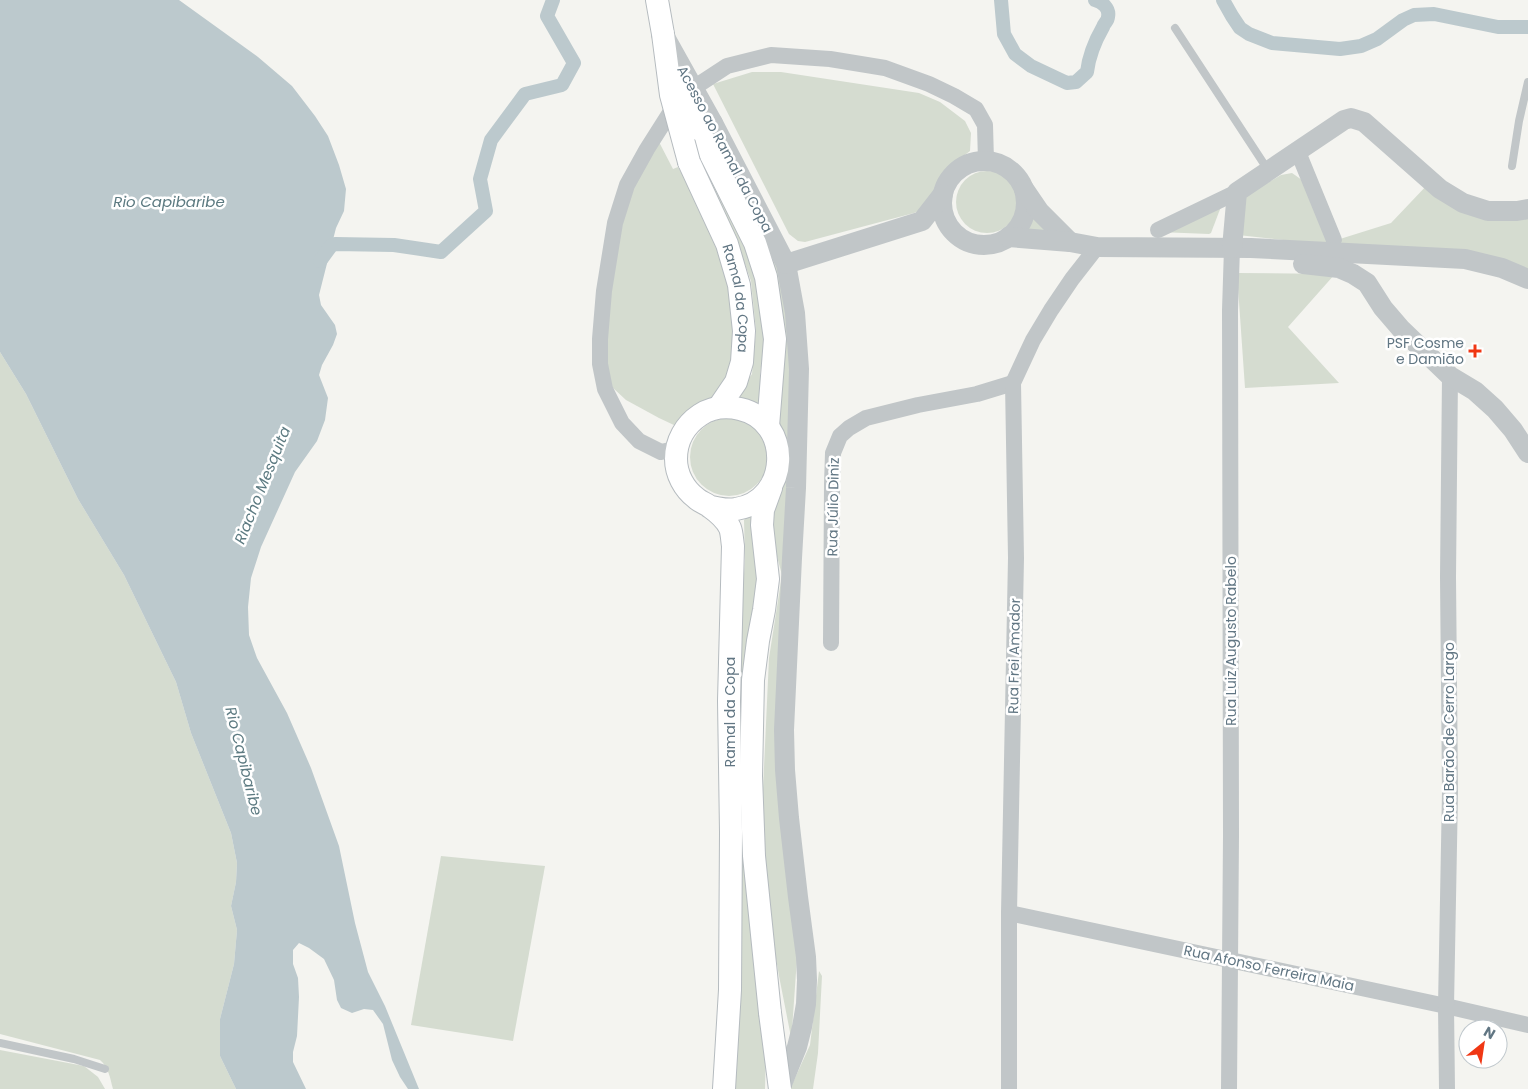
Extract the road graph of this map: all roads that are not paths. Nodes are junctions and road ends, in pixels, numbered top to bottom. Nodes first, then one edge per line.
1 (657, 0) edge
2 (1175, 28) dead end
3 (663, 34) junction
4 (1528, 82) edge
5 (705, 126) junction
6 (1298, 152) junction
7 (986, 161) junction
8 (1512, 166) dead end
9 (1269, 172) junction
10 (1023, 186) junction
11 (1237, 192) junction
12 (943, 194) junction
13 (1528, 208) edge
14 (922, 221) junction
15 (1158, 230) dead end
16 (955, 233) junction
17 (1008, 237) junction
18 (1334, 240) dead end
19 (1070, 242) junction
20 (1097, 247) junction
21 (1242, 248) junction
22 (1371, 256) junction
23 (786, 264) junction
24 (1528, 279) edge
25 (1367, 283) junction
26 (1450, 376) junction
27 (1013, 383) junction
28 (719, 407) junction
29 (768, 426) junction
30 (677, 445) junction
31 (1528, 453) edge
32 (788, 454) junction
33 (772, 484) junction
34 (710, 507) junction
35 (831, 643) dead end
36 (1009, 913) junction
37 (1230, 960) junction
38 (1446, 1006) junction
39 (1528, 1025) edge
40 (0, 1043) edge
41 (105, 1069) dead end
42 (724, 1089) edge
43 (780, 1089) edge
44 (1009, 1089) edge
45 (1229, 1089) edge
46 (1447, 1089) edge

1 - 3 main road
2 - 9 lane
3 - 5 main road, Ramal da Copa, bridge
3 - 28 main road, Ramal da Copa, bridge
4 - 8 lane
5 - 23 street, Acesso ao Ramal da Copa
5 - 29 main road, Ramal da Copa
6 - 9 street
6 - 13 street
6 - 18 street
7 - 10 street
7 - 12 street
7 - 30 street
9 - 11 street
10 - 17 street
10 - 19 street
11 - 15 street
11 - 21 street, Rua Luiz Augusto Rabelo
12 - 14 street
12 - 16 street
14 - 16 street
14 - 23 street
16 - 17 street
17 - 19 street
19 - 20 street
20 - 21 street
20 - 27 street, Rua Frei Amador
21 - 22 street
21 - 25 street
21 - 37 street, Rua Luiz Augusto Rabelo
22 - 24 street
22 - 25 street
23 - 32 street, Ramal da Copa
25 - 26 street
26 - 31 street
26 - 38 street, Rua Barão de Cerro Largo
27 - 35 street, Rua Júlio Diniz
27 - 36 street, Rua Frei Amador
28 - 29 main road
28 - 30 main road
29 - 32 main road
30 - 34 main road, Ramal da Copa
32 - 33 main road
32 - 43 street, Ramal da Copa
33 - 34 main road
33 - 43 main road, Ramal da Copa, bridge
34 - 42 main road, Ramal da Copa
36 - 37 street, Rua Afonso Ferreira Maia
36 - 44 street, Rua Frei Amador
37 - 38 street, Rua Afonso Ferreira Maia
37 - 45 street, Rua Luiz Augusto Rabelo
38 - 39 street, Rua Afonso Ferreira Maia
38 - 46 street, Rua Barão de Cerro Largo
40 - 41 lane

